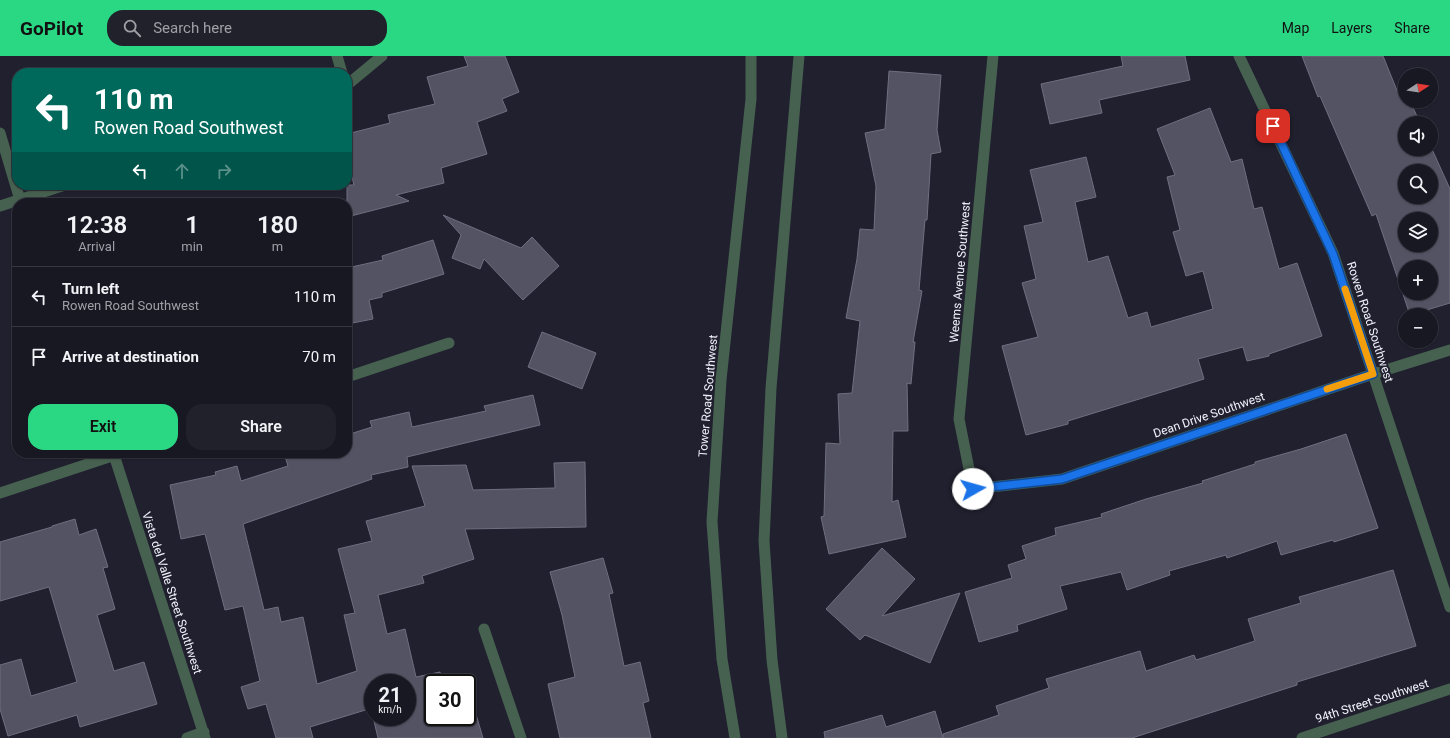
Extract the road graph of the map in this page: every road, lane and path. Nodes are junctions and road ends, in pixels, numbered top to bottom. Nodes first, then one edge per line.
1 (337, 56) edge
2 (382, 56) edge
3 (751, 56) edge
4 (799, 56) edge
5 (993, 56) edge
6 (1239, 56) edge
7 (341, 68) edge
8 (352, 81) edge
9 (0, 133) edge
10 (12, 173) edge
11 (50, 190) edge
12 (26, 198) edge
13 (12, 202) edge
14 (0, 206) edge
15 (449, 343) dead end
16 (1450, 350) edge
17 (1373, 374) junction
18 (352, 375) edge
19 (106, 458) edge
20 (119, 458) edge
21 (973, 489) joint
22 (0, 493) edge
23 (1450, 607) edge
24 (484, 629) dead end
25 (1450, 689) edge
26 (204, 735) edge
27 (187, 738) edge
28 (520, 738) edge
29 (735, 738) edge
30 (782, 738) edge
31 (1302, 738) edge

1 - 7 street
2 - 8 street
3 - 29 street, Tower Road Southwest
4 - 30 street
5 - 21 street, Weems Avenue Southwest
6 - 17 street, Rowen Road Southwest
9 - 10 street
11 - 12 street
13 - 14 street
15 - 18 street
16 - 17 street, Dean Drive Southwest
17 - 21 street, Dean Drive Southwest
17 - 23 street, Rowen Road Southwest
19 - 22 street
20 - 26 street, Vista del Valle Street Southwest
24 - 28 street
25 - 31 street, 94th Street Southwest
26 - 27 street

